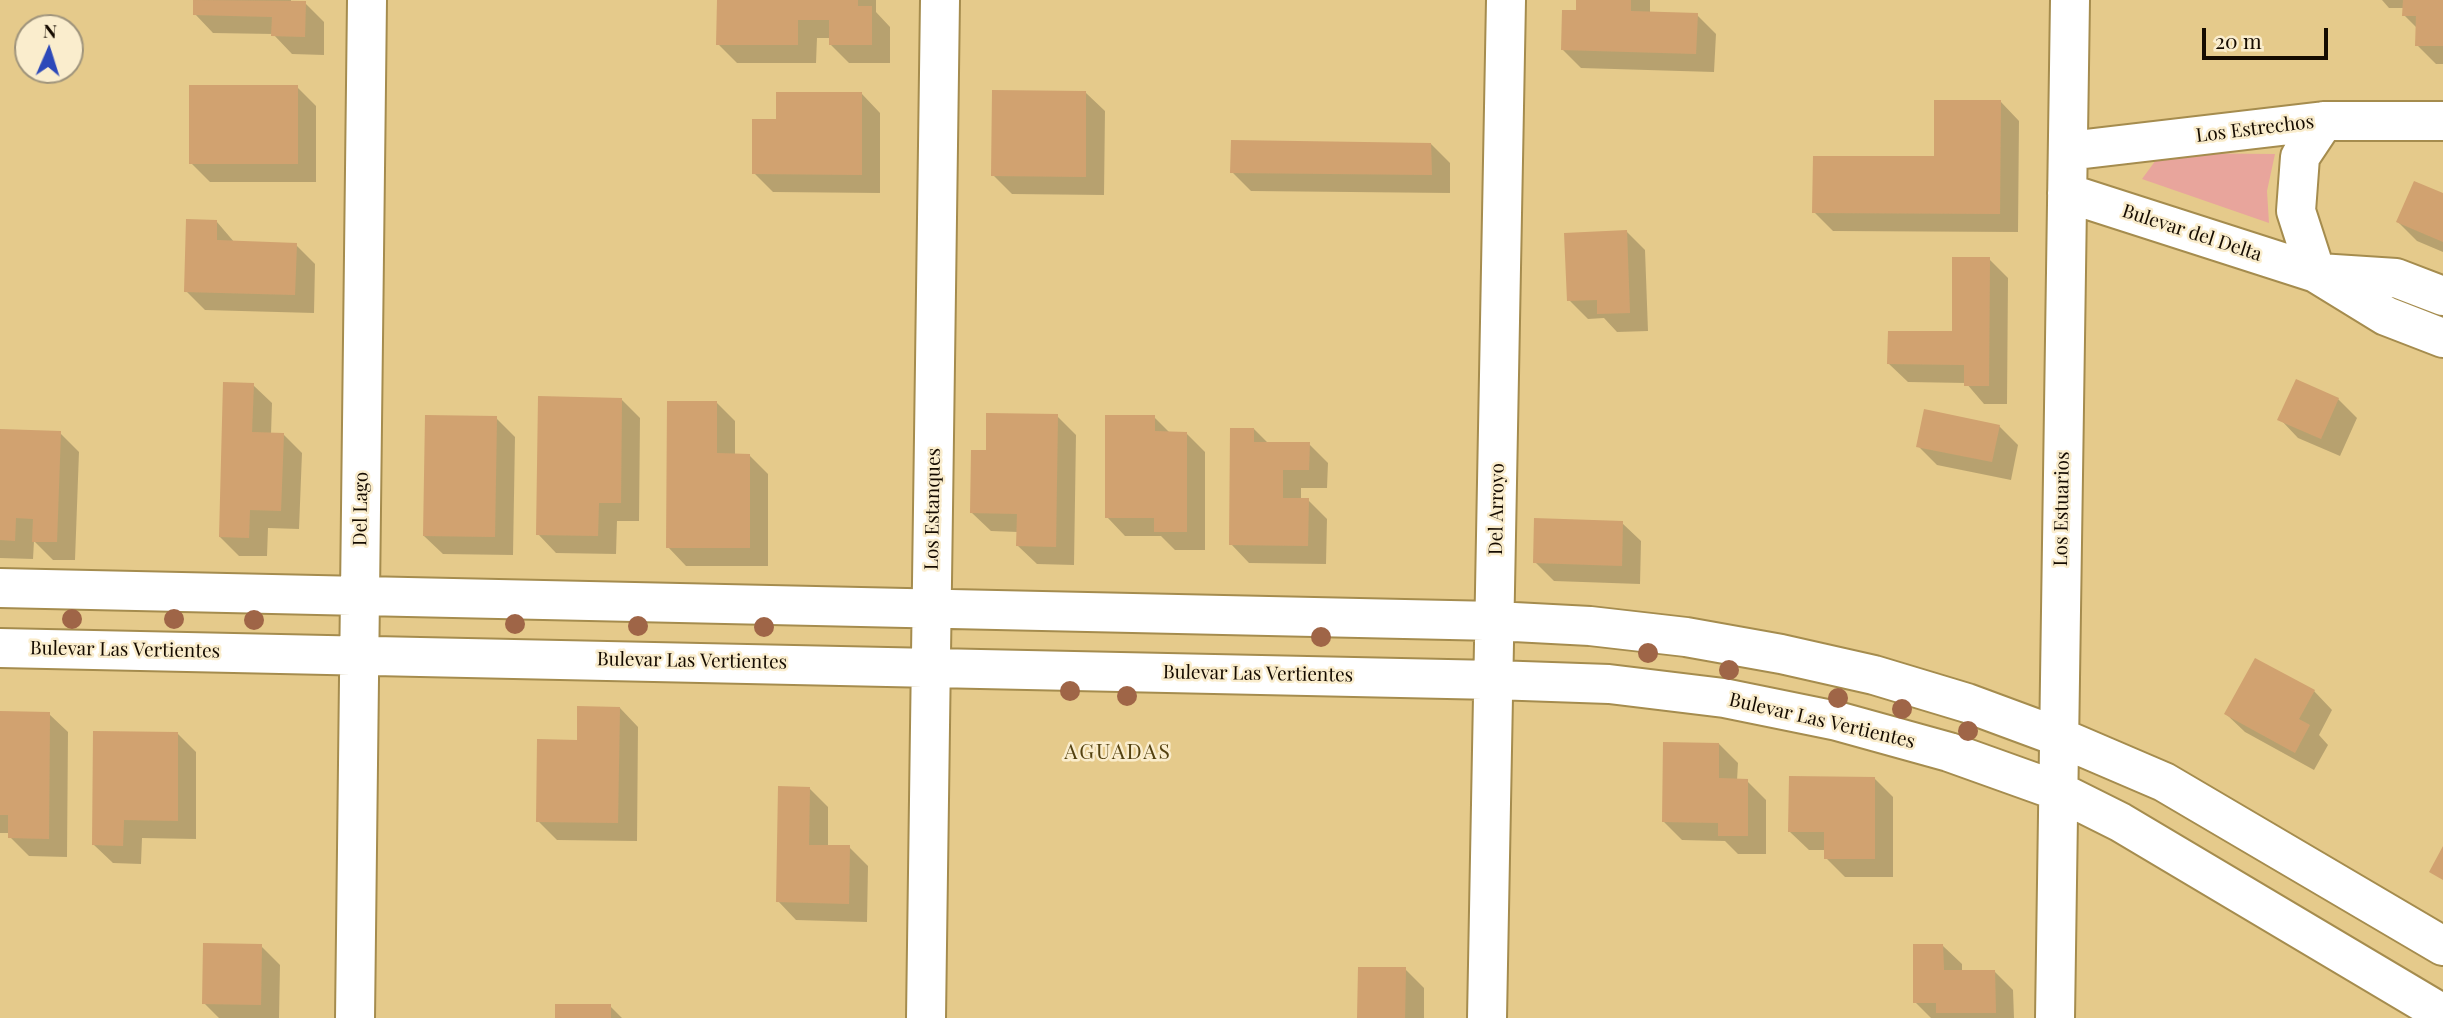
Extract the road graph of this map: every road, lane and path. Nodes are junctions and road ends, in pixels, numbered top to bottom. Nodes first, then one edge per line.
1 (367, 0) edge
2 (940, 0) edge
3 (1506, 0) edge
4 (2070, 0) edge
5 (2324, 121) junction
6 (2443, 121) edge
7 (2068, 151) junction
8 (2067, 193) junction
9 (2316, 273) junction
10 (2443, 296) edge
11 (2443, 338) edge
12 (0, 588) edge
13 (360, 596) junction
14 (932, 608) junction
15 (1495, 621) junction
16 (0, 648) edge
17 (360, 655) junction
18 (931, 666) junction
19 (1493, 680) junction
20 (2059, 737) junction
21 (2058, 791) junction
22 (2443, 946) edge
23 (2443, 1014) edge
24 (355, 1018) edge
25 (926, 1018) edge
26 (1487, 1018) edge
27 (2055, 1018) edge

1 - 13 street, Del Lago
2 - 14 street, Los Estanques
3 - 15 street, Del Arroyo
4 - 7 street, Los Estuarios
5 - 6 street, Los Estrechos
5 - 7 street, Los Estrechos
5 - 9 street
7 - 8 street, Los Estuarios
8 - 9 street, Bulevar del Delta
8 - 20 street, Los Estuarios
9 - 10 street, Bulevar del Delta
9 - 11 street, Bulevar del Delta
12 - 13 street
13 - 14 street
13 - 17 street, Del Lago
14 - 15 street
14 - 18 street, Los Estanques
15 - 19 street, Del Arroyo
15 - 20 street
16 - 17 street, Bulevar Las Vertientes
17 - 18 street, Bulevar Las Vertientes
17 - 24 street, Del Lago
18 - 19 street, Bulevar Las Vertientes
18 - 25 street, Los Estanques
19 - 21 street, Bulevar Las Vertientes
19 - 26 street, Del Arroyo
20 - 21 street, Los Estuarios
20 - 22 street
21 - 23 street, Bulevar Las Vertientes
21 - 27 street, Los Estuarios

